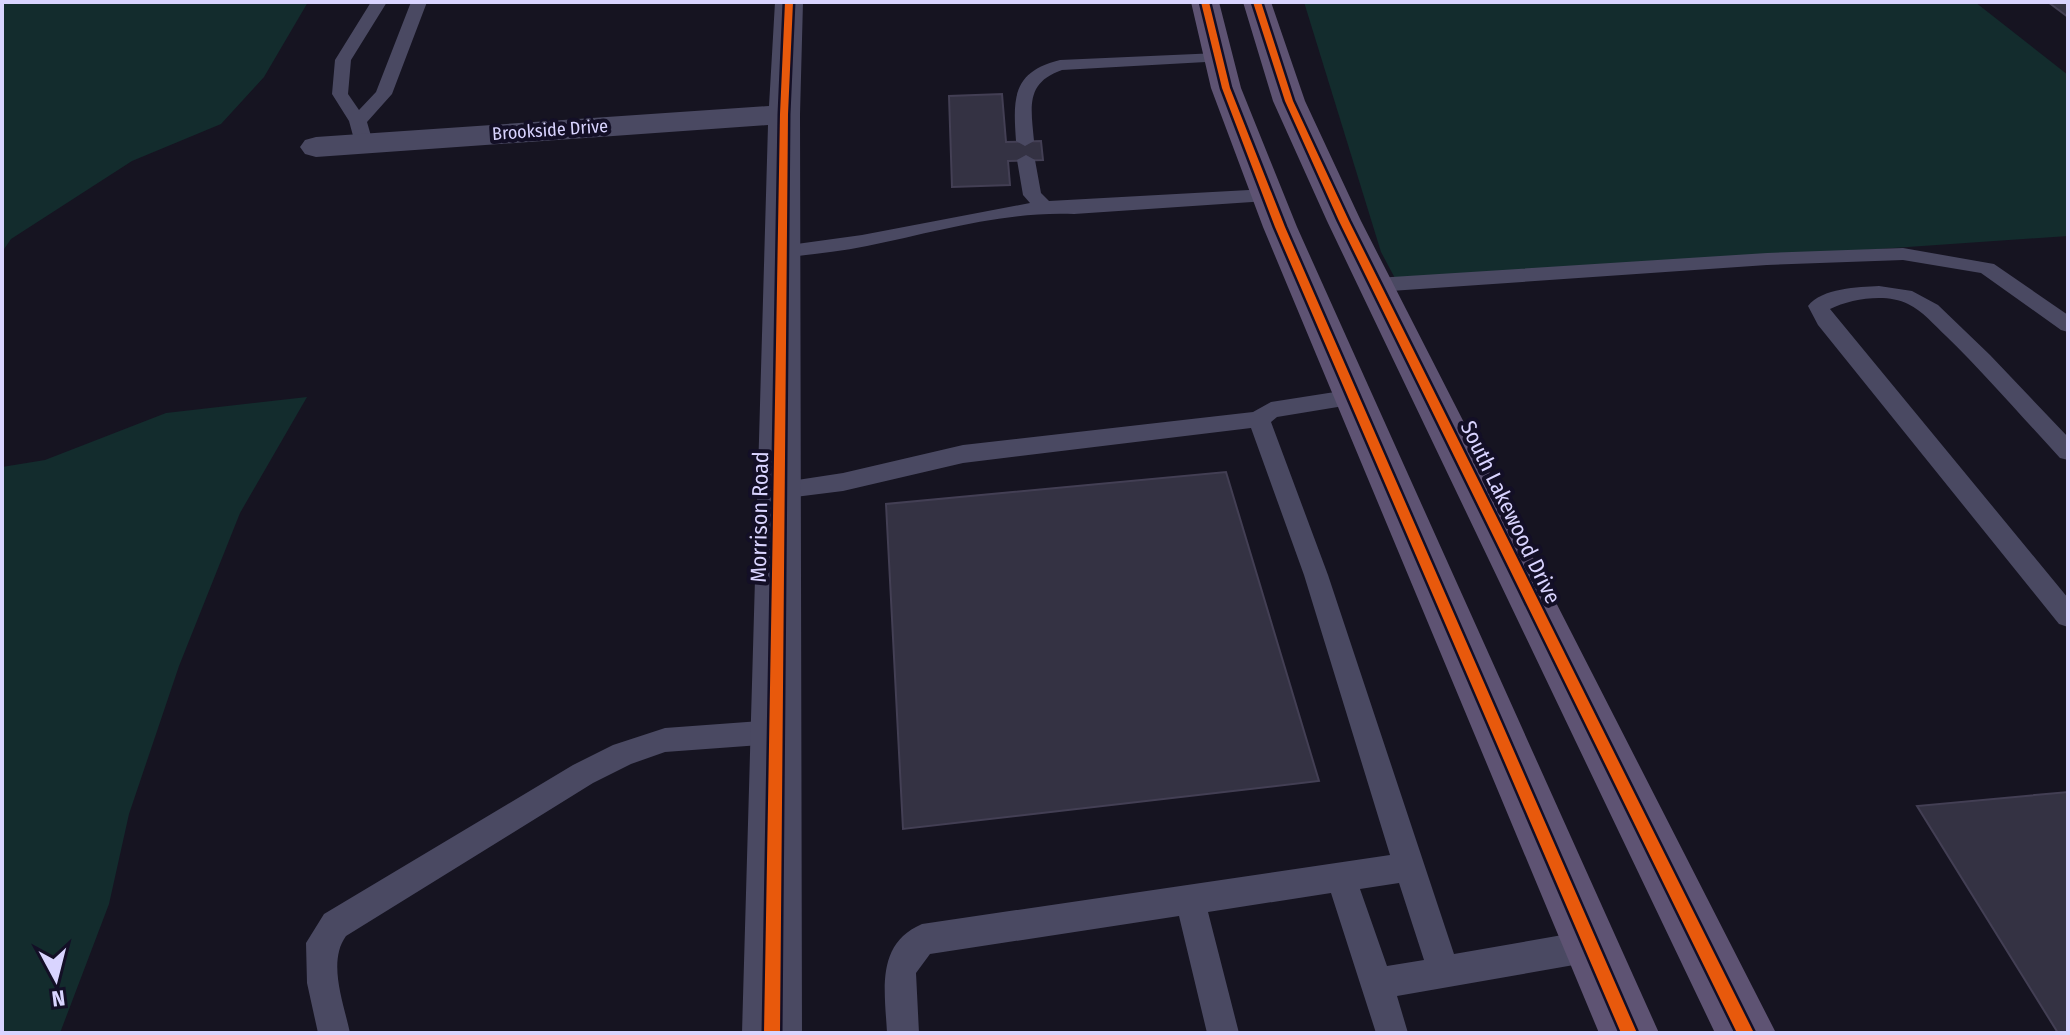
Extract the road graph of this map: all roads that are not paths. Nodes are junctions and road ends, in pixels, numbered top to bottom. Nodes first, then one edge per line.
1 (379, 2) edge
2 (419, 2) edge
3 (789, 2) edge
4 (1205, 2) edge
5 (1257, 2) edge
6 (1218, 58) junction
7 (784, 114) junction
8 (361, 132) junction
9 (316, 147) dead end
10 (1267, 195) junction
11 (1044, 207) junction
12 (782, 252) junction
13 (1376, 285) junction
14 (2068, 325) edge
15 (1354, 397) junction
16 (1259, 419) junction
17 (2068, 452) edge
18 (779, 490) junction
19 (2068, 616) edge
20 (776, 732) junction
21 (1408, 867) junction
22 (1341, 877) junction
23 (1190, 900) junction
24 (1591, 946) junction
25 (1444, 971) junction
26 (1377, 984) junction
27 (334, 1033) edge
28 (772, 1033) edge
29 (903, 1033) edge
30 (1223, 1033) edge
31 (1392, 1033) edge
32 (1629, 1033) edge
33 (1746, 1033) edge

1 - 8 lane
2 - 8 lane
3 - 7 street, Morrison Road
4 - 6 main road
5 - 13 main road, South Lakewood Drive
6 - 10 main road
6 - 11 lane
7 - 8 street, Brookside Drive
7 - 12 street, Morrison Road
8 - 9 street, Brookside Drive
10 - 11 lane
10 - 15 main road
11 - 12 lane
12 - 18 street, Morrison Road
13 - 14 lane
13 - 33 main road, South Lakewood Drive
15 - 16 lane
15 - 24 main road
16 - 18 lane
16 - 21 lane
17 - 19 lane
18 - 20 street, Morrison Road
20 - 27 lane
20 - 28 street, Morrison Road
21 - 22 lane
21 - 25 lane
22 - 23 lane
22 - 26 lane
23 - 29 lane
23 - 30 lane
24 - 25 lane
24 - 32 main road
25 - 26 lane
26 - 31 lane

